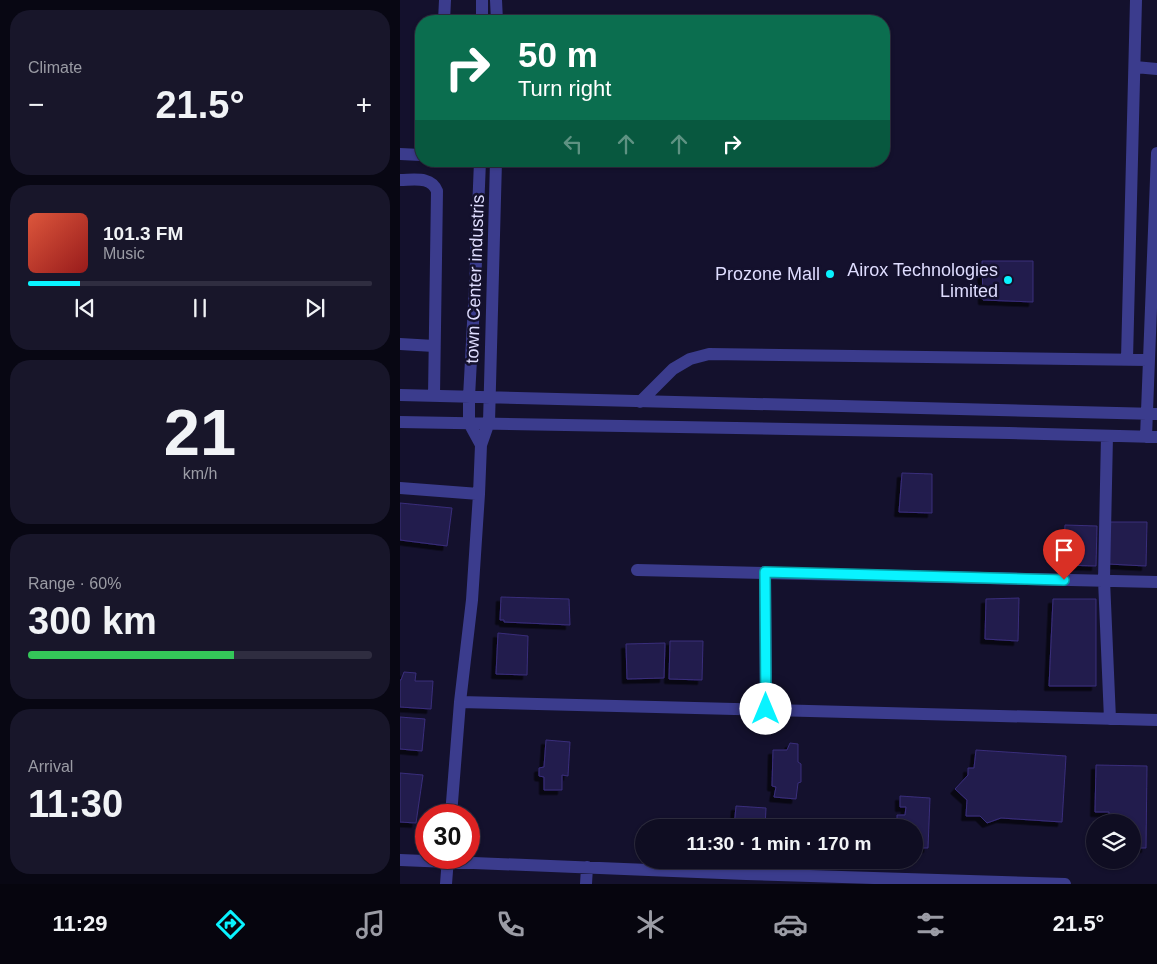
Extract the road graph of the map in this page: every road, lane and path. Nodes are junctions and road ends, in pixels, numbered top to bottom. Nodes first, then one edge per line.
1 (444, 0) edge
2 (1136, 0) edge
3 (482, 3) edge
4 (496, 3) edge
5 (444, 15) edge
6 (1135, 67) junction
7 (1157, 68) edge
8 (1157, 153) edge
9 (400, 154) edge
10 (415, 155) edge
11 (480, 167) edge
12 (496, 167) edge
13 (400, 180) edge
14 (475, 286) junction
15 (492, 286) junction
16 (400, 344) edge
17 (434, 346) junction
18 (1127, 359) junction
19 (1148, 360) junction
20 (400, 395) edge
21 (434, 396) junction
22 (469, 398) junction
23 (489, 398) junction
24 (640, 402) junction
25 (1152, 414) edge
26 (400, 422) edge
27 (488, 422) junction
28 (469, 423) junction
29 (1108, 436) junction
30 (1151, 437) edge
31 (481, 445) junction
32 (400, 488) edge
33 (479, 494) junction
34 (637, 570) dead end
35 (765, 572) junction
36 (1104, 580) junction
37 (1157, 582) edge
38 (460, 702) junction
39 (766, 709) junction
40 (1110, 719) junction
41 (1157, 720) edge
42 (453, 804) edge
43 (400, 860) edge
44 (415, 860) edge
45 (480, 862) edge
46 (587, 867) junction
47 (447, 869) edge
48 (748, 879) edge
49 (446, 884) edge
50 (586, 884) edge
51 (1065, 884) edge

1 - 5 street
2 - 6 street
3 - 4 street
6 - 7 street
6 - 18 street
8 - 19 street
9 - 10 street
11 - 14 street
12 - 15 street, town Center industris
13 - 17 street
14 - 15 street
14 - 22 street
15 - 23 street, town Center industris
16 - 17 street
17 - 21 street
18 - 19 street
18 - 24 street
19 - 25 street
20 - 21 street
21 - 22 street
22 - 23 street
22 - 28 street
23 - 24 street
23 - 27 street, town Center industris
24 - 25 street
25 - 30 street
26 - 28 street
27 - 28 street
27 - 29 street
27 - 31 street, town Center industris
28 - 31 street
29 - 30 street
29 - 36 street
31 - 33 street, town Center industris
32 - 33 street
33 - 38 street, town Center industris
34 - 35 street
35 - 36 street
35 - 39 street
36 - 37 street
36 - 40 street
38 - 39 street
38 - 42 street, town Center industris
39 - 40 street
40 - 41 street
43 - 44 street
45 - 46 street
46 - 48 street
46 - 50 street
47 - 49 street
48 - 51 street

